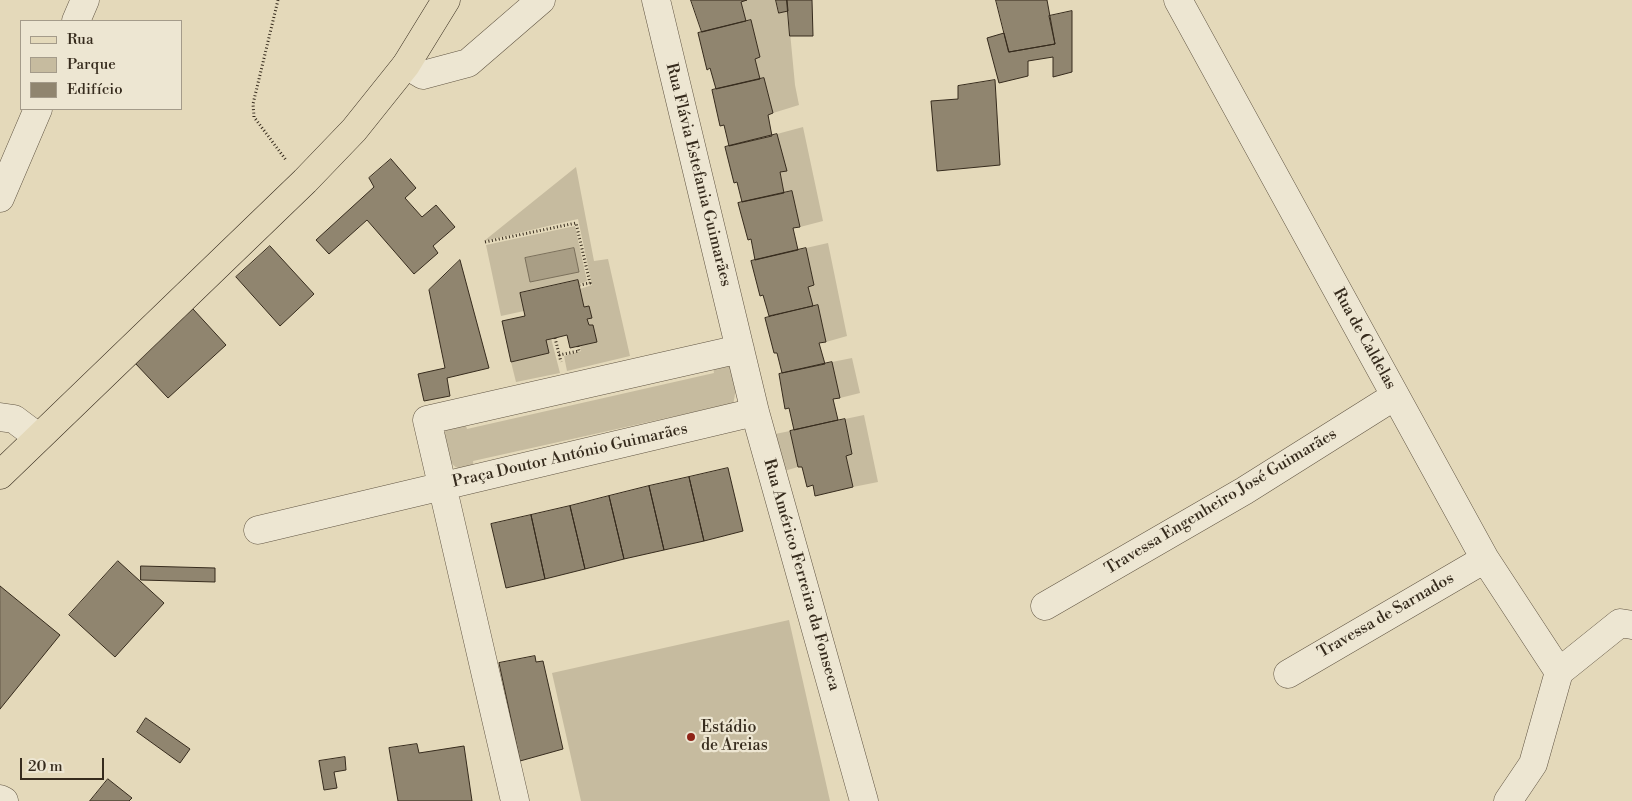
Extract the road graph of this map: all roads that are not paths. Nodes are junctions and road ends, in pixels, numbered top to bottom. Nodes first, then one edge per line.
1 (85, 0) edge
2 (446, 0) edge
3 (541, 0) edge
4 (656, 0) edge
5 (1178, 0) edge
6 (76, 20) edge
7 (406, 65) junction
8 (38, 110) edge
9 (0, 198) edge
10 (740, 349) junction
11 (1395, 396) junction
12 (755, 412) junction
13 (0, 417) edge
14 (38, 437) junction
15 (0, 474) edge
16 (442, 486) junction
17 (258, 530) dead end
18 (1485, 559) junction
19 (1045, 606) dead end
20 (1632, 625) edge
21 (1559, 672) junction
22 (1288, 674) dead end
23 (515, 801) edge
24 (864, 801) edge
25 (1508, 801) edge

1 - 6 street
2 - 7 main road
3 - 7 street
4 - 10 street, Rua Flávia Estefania Guimarães
5 - 11 street, Rua de Caldelas
7 - 14 main road
8 - 9 street
10 - 12 street, Rua Américo Ferreira da Fonseca
10 - 16 street, Praça Doutor António Guimarães
11 - 18 street, Rua de Caldelas
11 - 19 street, Travessa Engenheiro José Guimarães
12 - 16 street, Praça Doutor António Guimarães
12 - 24 street, Rua Américo Ferreira da Fonseca
13 - 14 street
14 - 15 main road
16 - 17 street
16 - 23 street
18 - 21 street, Rua de Caldelas
18 - 22 street, Travessa de Sarnados
20 - 21 street
21 - 25 street

